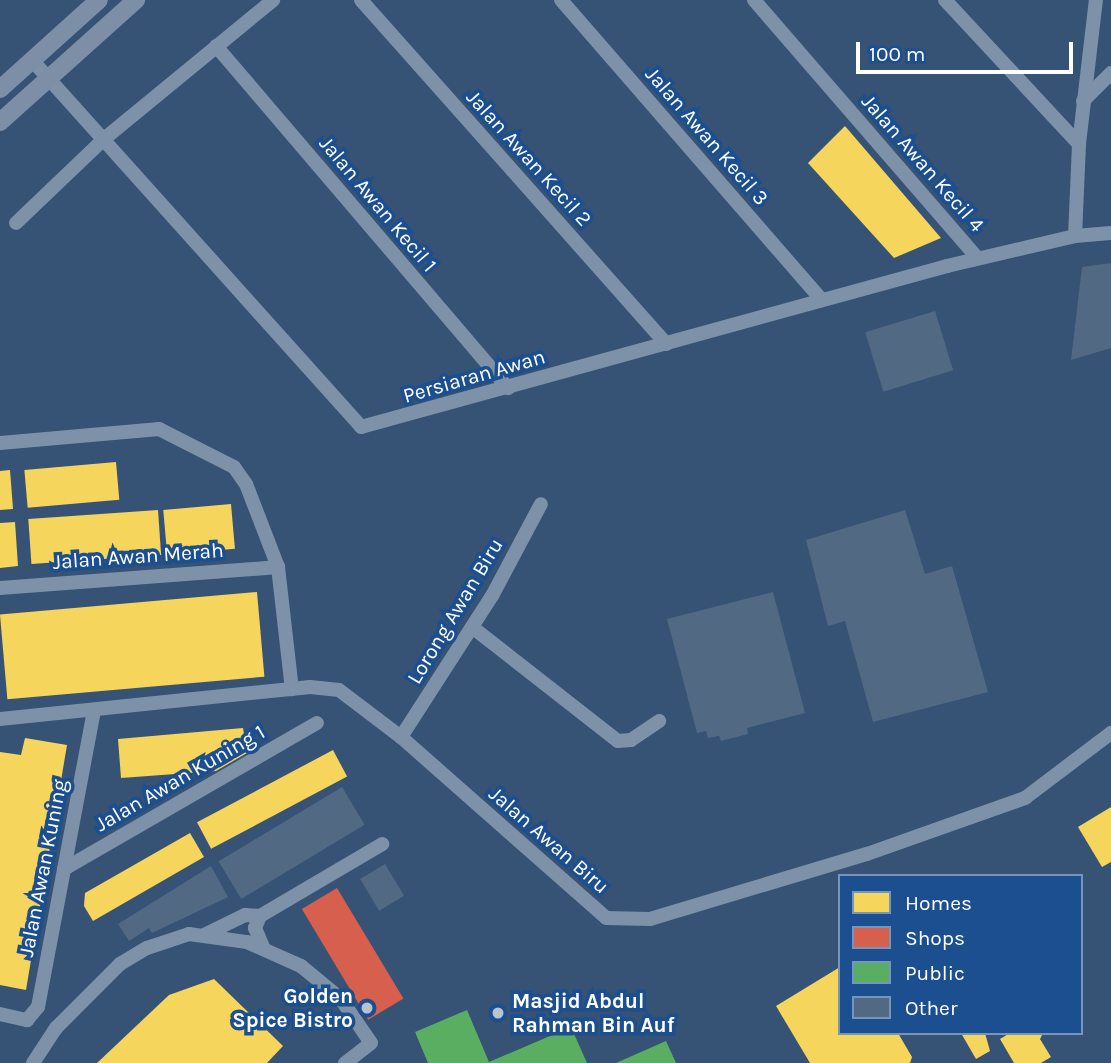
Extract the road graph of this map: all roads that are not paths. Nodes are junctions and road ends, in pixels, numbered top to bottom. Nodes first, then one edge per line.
1 (99, 0) edge
2 (136, 0) edge
3 (273, 0) edge
4 (361, 0) edge
5 (561, 0) edge
6 (754, 0) edge
7 (945, 0) edge
8 (1096, 0) edge
9 (216, 46) junction
10 (32, 60) junction
11 (1111, 73) edge
12 (49, 79) junction
13 (0, 89) edge
14 (1083, 101) junction
15 (0, 122) edge
16 (104, 139) junction
17 (1079, 144) junction
18 (16, 223) dead end
19 (1111, 233) edge
20 (1075, 236) junction
21 (978, 259) junction
22 (821, 299) junction
23 (666, 344) junction
24 (508, 388) junction
25 (0, 443) edge
26 (541, 504) dead end
27 (278, 567) junction
28 (0, 588) edge
29 (472, 627) junction
30 (292, 689) junction
31 (94, 711) junction
32 (0, 719) edge
33 (659, 721) dead end
34 (317, 723) dead end
35 (1111, 733) edge
36 (401, 737) junction
37 (382, 844) dead end
38 (64, 869) junction
39 (260, 916) junction
40 (204, 935) junction
41 (264, 949) junction
42 (0, 1014) edge
43 (33, 1063) edge
44 (345, 1063) edge

1 - 10 main road
2 - 12 main road
3 - 9 street
4 - 23 street, Jalan Awan Kecil 2
5 - 22 street, Jalan Awan Kecil 3
6 - 21 street, Jalan Awan Kecil 4
7 - 17 street
8 - 14 street
9 - 16 street
9 - 24 street, Jalan Awan Kecil 1
10 - 12 street, Persiaran Awan
10 - 13 main road
11 - 14 street
12 - 15 main road
12 - 16 street, Persiaran Awan
14 - 17 street
16 - 18 street
16 - 24 street, Persiaran Awan
17 - 20 street
19 - 20 street, Persiaran Awan
20 - 21 street, Persiaran Awan
21 - 22 street, Persiaran Awan
22 - 23 street, Persiaran Awan
23 - 24 street, Persiaran Awan
25 - 27 street
26 - 29 street, Lorong Awan Biru
27 - 28 street, Jalan Awan Merah
27 - 30 street
29 - 33 street
29 - 36 street, Lorong Awan Biru
30 - 31 street, Jalan Awan Biru
30 - 36 street, Jalan Awan Biru
31 - 32 street, Jalan Awan Biru
31 - 38 street, Jalan Awan Kuning
34 - 38 street, Jalan Awan Kuning 1
35 - 36 street, Jalan Awan Biru
37 - 39 street
38 - 42 street, Jalan Awan Kuning
39 - 40 street
39 - 41 street
40 - 41 street
40 - 43 street
41 - 44 street

